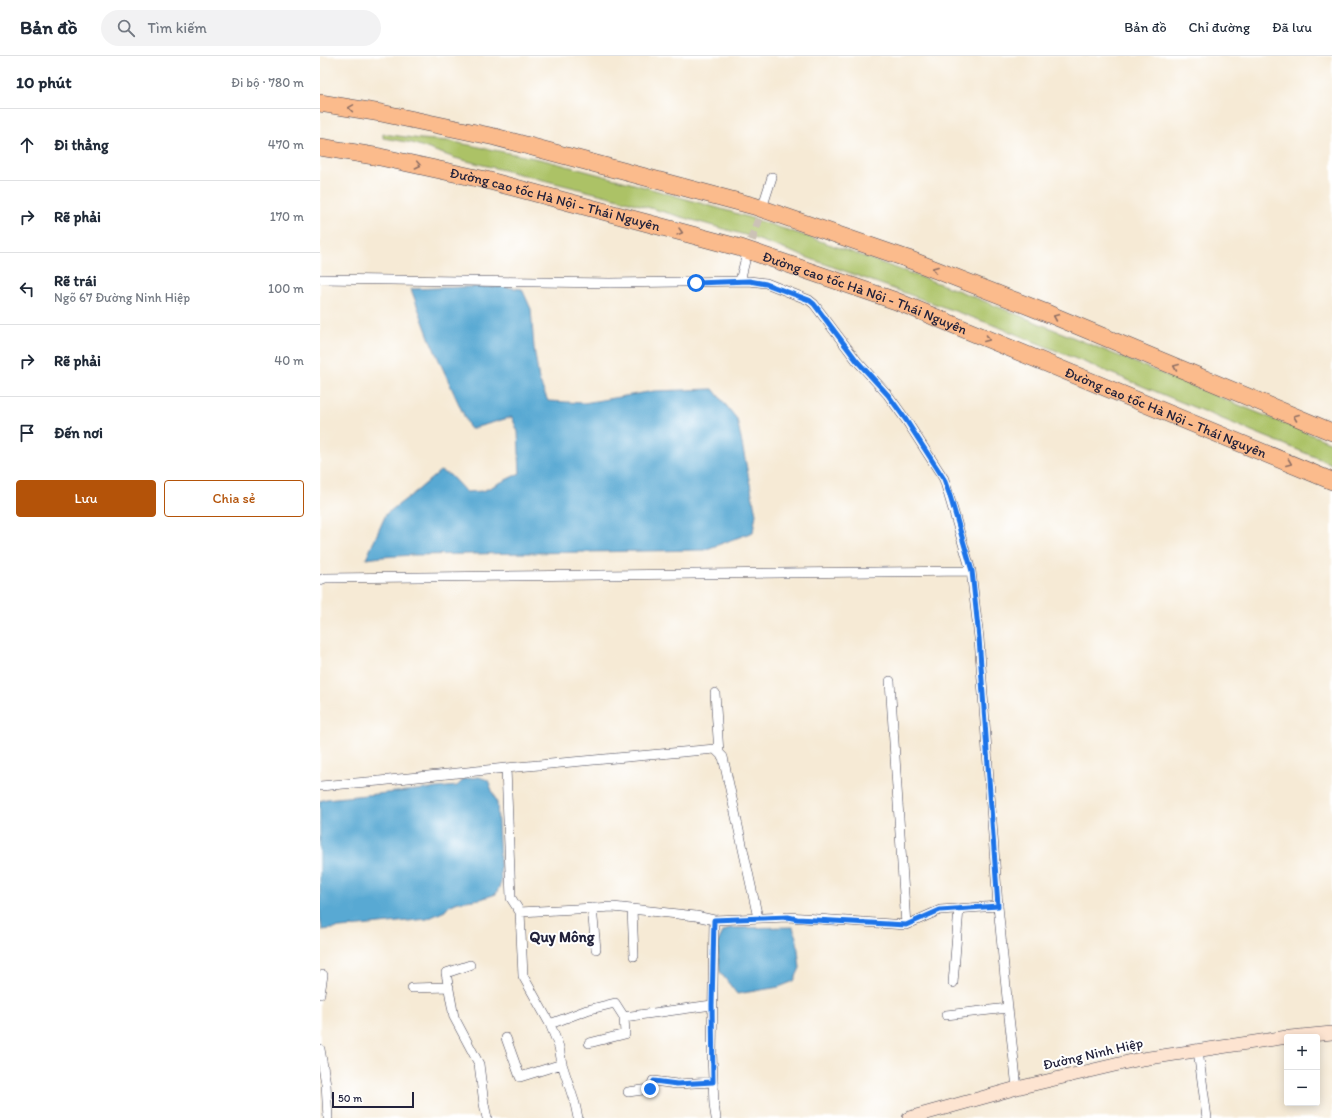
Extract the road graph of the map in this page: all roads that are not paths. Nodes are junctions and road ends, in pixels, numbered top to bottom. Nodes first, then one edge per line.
1 (320, 103) edge
2 (320, 148) edge
3 (772, 177) dead end
4 (764, 202) tunnel mouth
5 (746, 257) tunnel mouth
6 (320, 279) edge
7 (740, 281) junction
8 (1332, 432) edge
9 (1332, 480) edge
10 (972, 571) junction
11 (320, 580) edge
12 (890, 681) dead end
13 (715, 693) dead end
14 (719, 753) junction
15 (506, 768) junction
16 (320, 786) edge
17 (998, 906) junction
18 (592, 908) junction
19 (960, 908) junction
20 (632, 909) junction
21 (520, 912) junction
22 (758, 918) junction
23 (714, 920) junction
24 (906, 925) junction
25 (596, 949) dead end
26 (634, 956) dead end
27 (470, 965) dead end
28 (323, 976) dead end
29 (954, 983) dead end
30 (448, 987) junction
31 (412, 988) dead end
32 (320, 994) edge
33 (712, 1005) junction
34 (1008, 1008) junction
35 (946, 1015) dead end
36 (624, 1017) junction
37 (550, 1024) junction
38 (1332, 1033) edge
39 (1320, 1034) edge
40 (506, 1038) dead end
41 (1284, 1038) edge
42 (589, 1043) dead end
43 (320, 1049) edge
44 (1198, 1051) junction
45 (562, 1064) junction
46 (713, 1082) junction
47 (1017, 1088) junction
48 (628, 1092) dead end
49 (328, 1118) edge
50 (487, 1118) edge
51 (578, 1118) edge
52 (716, 1118) edge
53 (909, 1118) edge
54 (1207, 1118) edge

8 -> 1 highway
2 -> 9 highway, Đường cao tốc Hà Nội - Thái Nguyên
3 - 4 street
5 - 7 street
6 - 7 street
7 - 10 street
10 - 11 street
10 - 17 street
12 - 24 street
13 - 14 street
14 - 15 street
14 - 22 street
15 - 16 street
15 - 21 street
17 - 19 street
17 - 34 street
18 - 20 street
18 - 21 street
18 - 25 street
19 - 24 street
19 - 29 street
20 - 23 street
20 - 26 street
21 - 37 street
22 - 23 street
22 - 24 street
23 - 33 street
27 - 30 street
28 - 32 street
30 - 31 street
30 - 50 street
33 - 36 street
33 - 46 street
34 - 35 street
34 - 47 street
36 - 37 street
36 - 42 street
37 - 45 street
38 - 39 main road, Đường Ninh Hiệp
40 - 45 street
41 - 44 main road, Đường Ninh Hiệp
43 - 49 street
44 - 47 main road, Đường Ninh Hiệp
44 - 54 street
45 - 51 street
46 - 48 street
46 - 52 street
47 - 53 main road, Đường Ninh Hiệp

